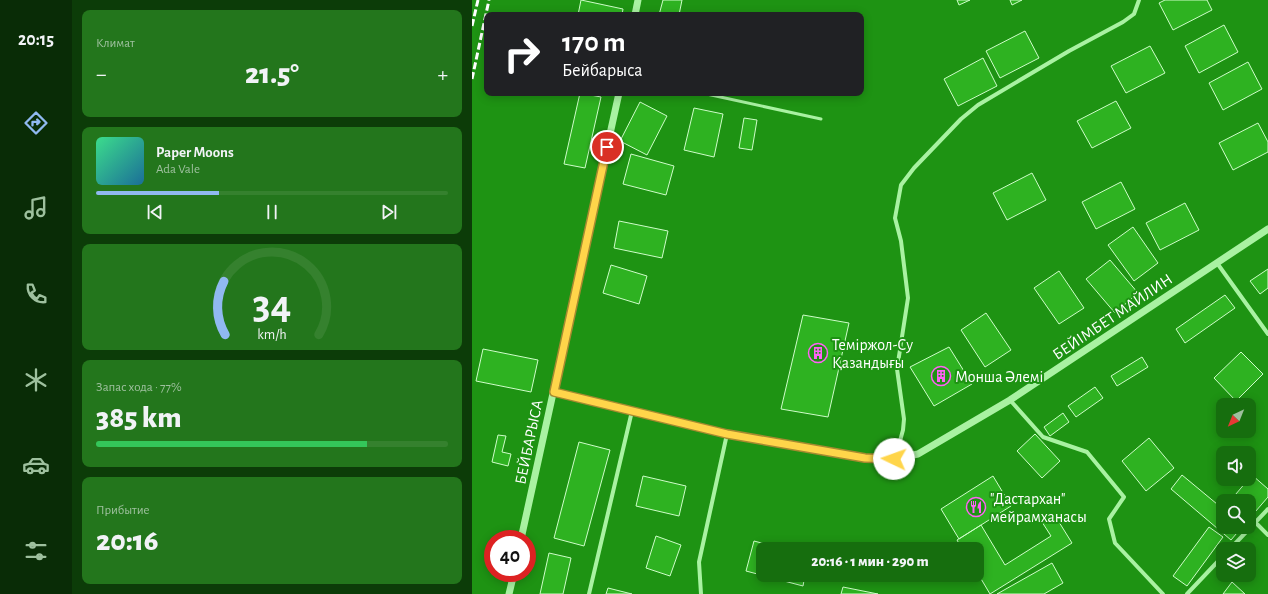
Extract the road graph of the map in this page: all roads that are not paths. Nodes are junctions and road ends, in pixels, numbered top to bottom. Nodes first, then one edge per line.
1 (638, 0) edge
2 (1139, 0) edge
3 (636, 12) edge
4 (618, 96) edge
5 (716, 96) edge
6 (821, 119) dead end
7 (1268, 229) edge
8 (1217, 263) junction
9 (1268, 334) edge
10 (554, 392) junction
11 (1010, 400) junction
12 (632, 411) junction
13 (727, 434) junction
14 (894, 459) junction
15 (1268, 509) edge
16 (1256, 521) edge
17 (1256, 523) edge
18 (523, 530) edge
19 (1244, 534) edge
20 (1268, 534) edge
21 (1236, 542) edge
22 (1216, 563) edge
23 (512, 582) edge
24 (509, 594) edge
25 (589, 594) edge
26 (701, 594) edge
27 (1163, 594) edge
28 (1187, 594) edge

1 - 3 street
2 - 14 street
4 - 10 street, БЕЙБАРЫСА
5 - 6 lane
7 - 8 street, БЕЙІМБЕТ МАЙЛИН
8 - 9 street
8 - 11 street, БЕЙІМБЕТ МАЙЛИН
10 - 12 street, БЕЙІМБЕТ МАЙЛИН
10 - 18 street, БЕЙБАРЫСА
11 - 14 street, БЕЙІМБЕТ МАЙЛИН
11 - 27 street
12 - 13 street, БЕЙІМБЕТ МАЙЛИН
12 - 25 street
13 - 14 street, БЕЙІМБЕТ МАЙЛИН
13 - 26 street
15 - 16 street
17 - 20 street
19 - 21 street
22 - 28 street
23 - 24 street

